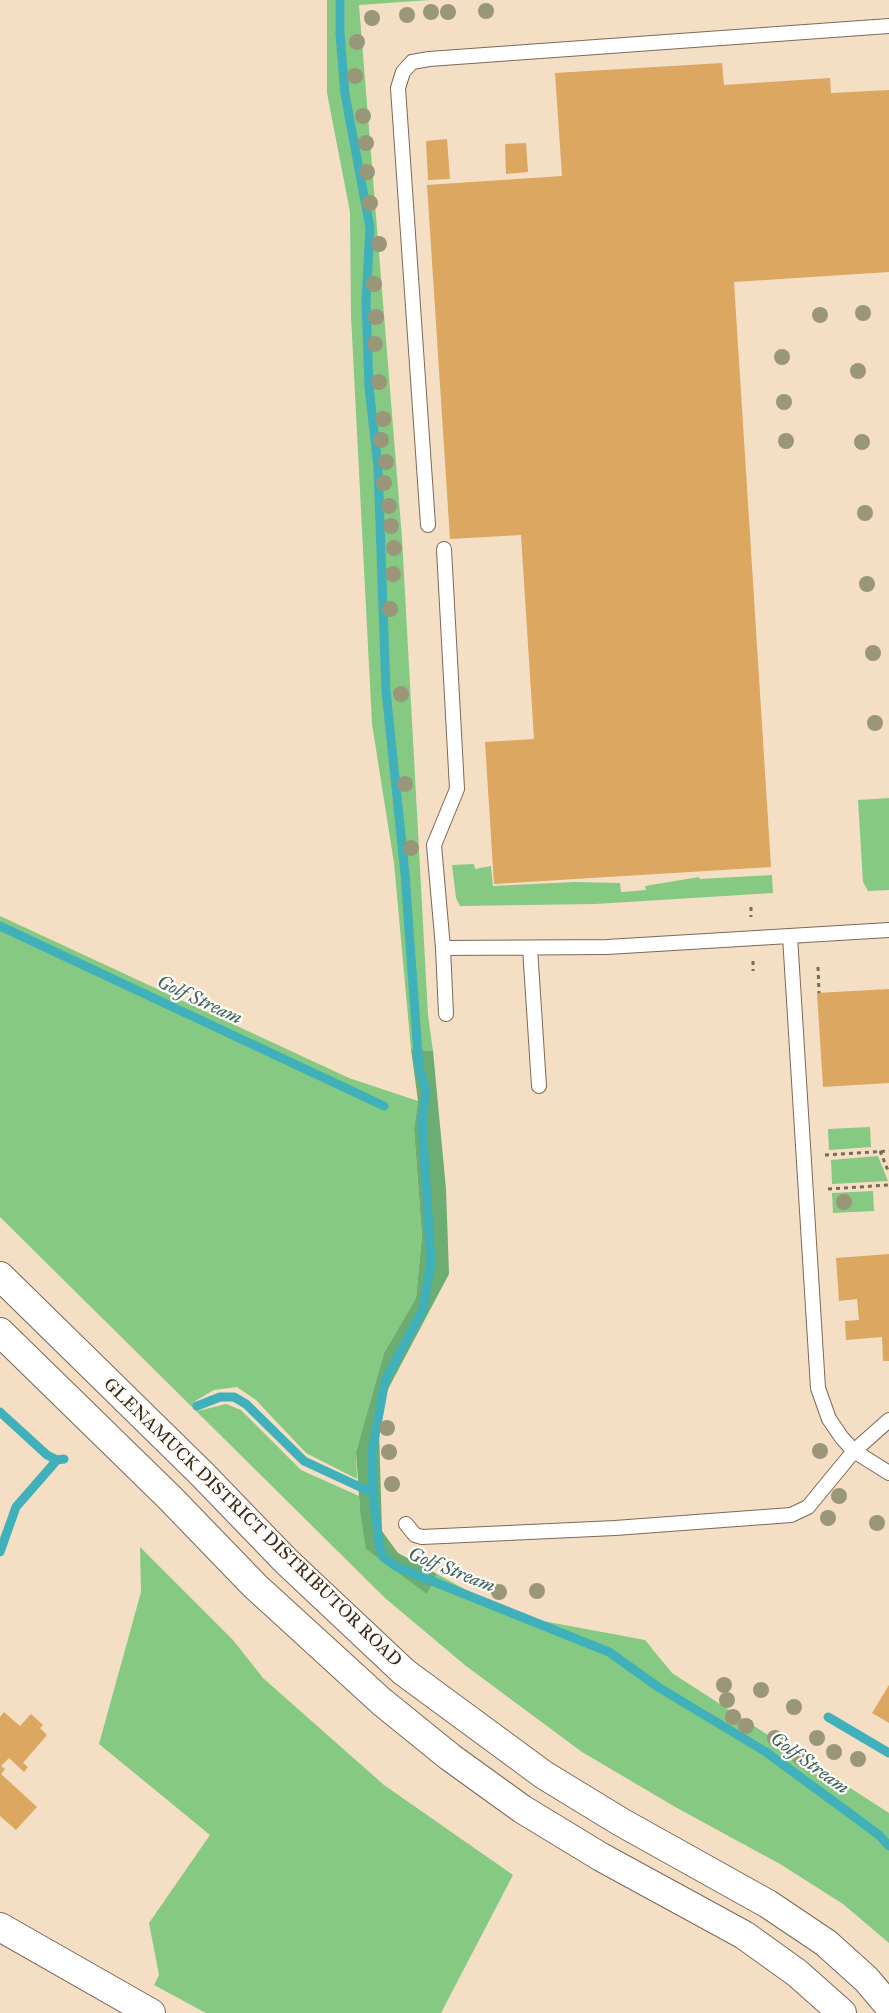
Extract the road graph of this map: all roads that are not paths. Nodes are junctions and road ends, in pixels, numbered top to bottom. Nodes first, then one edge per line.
1 (889, 26) edge
2 (428, 525) dead end
3 (444, 549) dead end
4 (889, 930) edge
5 (790, 936) junction
6 (443, 948) junction
7 (530, 948) junction
8 (446, 1014) dead end
9 (539, 1086) dead end
10 (0, 1276) edge
11 (0, 1332) edge
12 (889, 1420) edge
13 (854, 1451) junction
14 (889, 1473) edge
15 (406, 1524) dead end
16 (0, 1927) edge
17 (889, 2006) edge
18 (151, 2013) edge
19 (842, 2013) edge

1 - 2 lane
3 - 6 lane
4 - 5 lane
5 - 7 lane
5 - 13 lane
6 - 7 lane
6 - 8 lane
7 - 9 lane
10 - 17 main road, GLENAMUCK DISTRICT DISTRIBUTOR ROAD
11 - 19 main road
12 - 13 lane
13 - 14 lane
13 - 15 lane
16 - 18 main road

